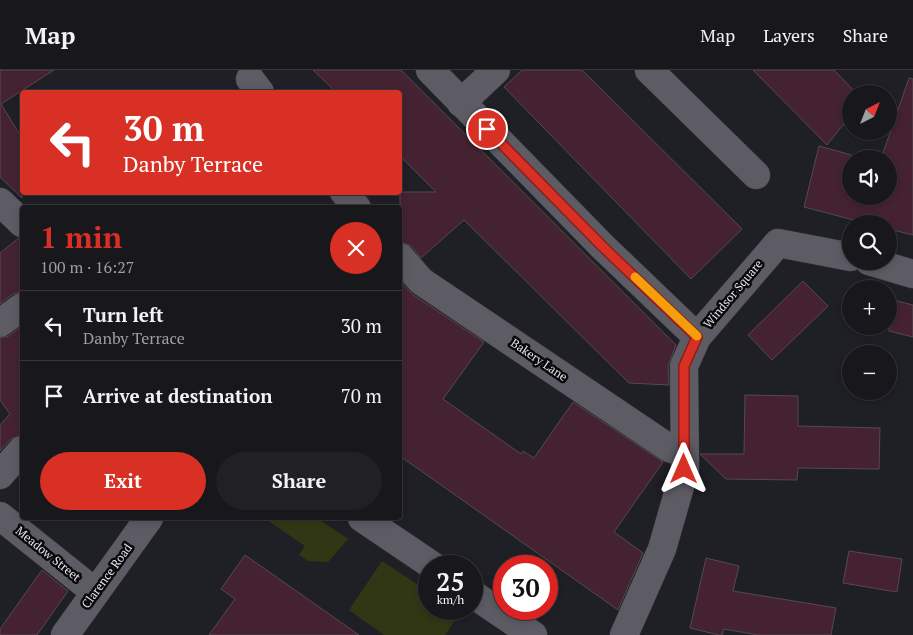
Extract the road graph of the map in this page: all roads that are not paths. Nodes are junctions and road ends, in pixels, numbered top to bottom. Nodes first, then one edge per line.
1 (430, 70) edge
2 (496, 70) edge
3 (649, 70) edge
4 (461, 103) junction
5 (756, 175) dead end
6 (346, 195) edge
7 (0, 202) edge
8 (355, 205) edge
9 (20, 221) edge
10 (842, 255) edge
11 (402, 259) edge
12 (897, 269) edge
13 (913, 274) edge
14 (20, 308) edge
15 (0, 323) edge
16 (697, 337) junction
17 (20, 452) edge
18 (684, 453) junction
19 (0, 475) edge
20 (0, 516) edge
21 (148, 520) edge
22 (365, 520) edge
23 (418, 556) edge
24 (95, 592) junction
25 (483, 601) edge
26 (65, 635) edge
27 (533, 635) edge
28 (624, 635) edge

1 - 4 street
2 - 4 street
3 - 5 street
4 - 16 street
6 - 8 street
7 - 9 street
10 - 16 street, Windsor Square
11 - 18 street, Bakery Lane
12 - 13 street
14 - 15 street
16 - 18 street, Windsor Square
17 - 19 street
18 - 28 street, Windsor Square
20 - 24 street, Meadow Street
21 - 24 street, Clarence Road
22 - 23 street
24 - 26 street, Clarence Road
25 - 27 street

